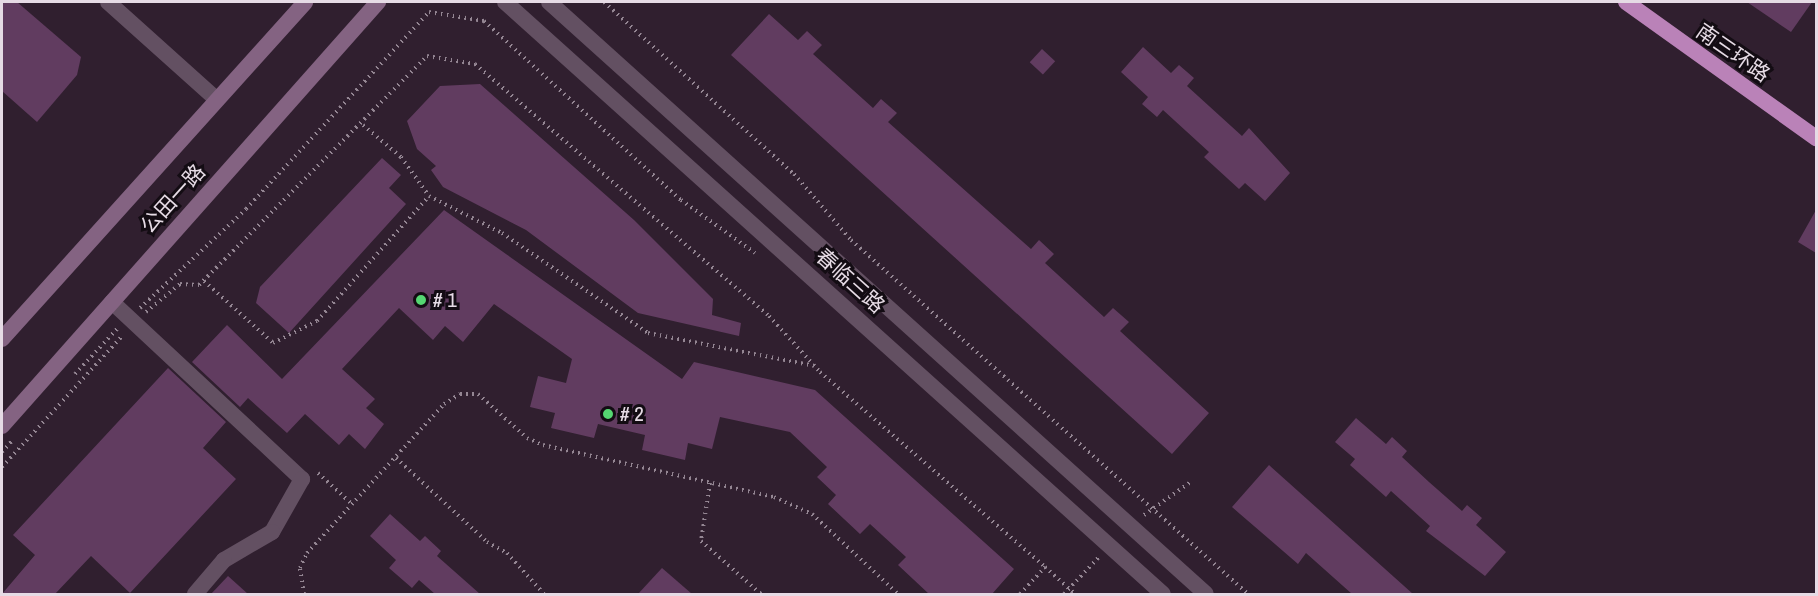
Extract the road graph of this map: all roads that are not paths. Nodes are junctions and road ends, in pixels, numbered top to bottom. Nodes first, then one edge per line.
1 (108, 2) edge
2 (305, 2) edge
3 (378, 2) edge
4 (505, 2) edge
5 (549, 2) edge
6 (1626, 2) edge
7 (216, 99) junction
8 (1816, 138) edge
9 (112, 302) junction
10 (2, 339) edge
11 (2, 426) edge
12 (195, 594) edge
13 (1163, 594) edge
14 (1206, 594) edge

1 - 7 street
2 - 7 main road, 公田一路
3 - 9 main road, 公田一路
4 - 13 street, 春临三路
5 - 14 street, 春临三路
6 - 8 highway, 南三环路
7 - 10 main road, 公田一路
9 - 11 main road, 公田一路
9 - 12 street

